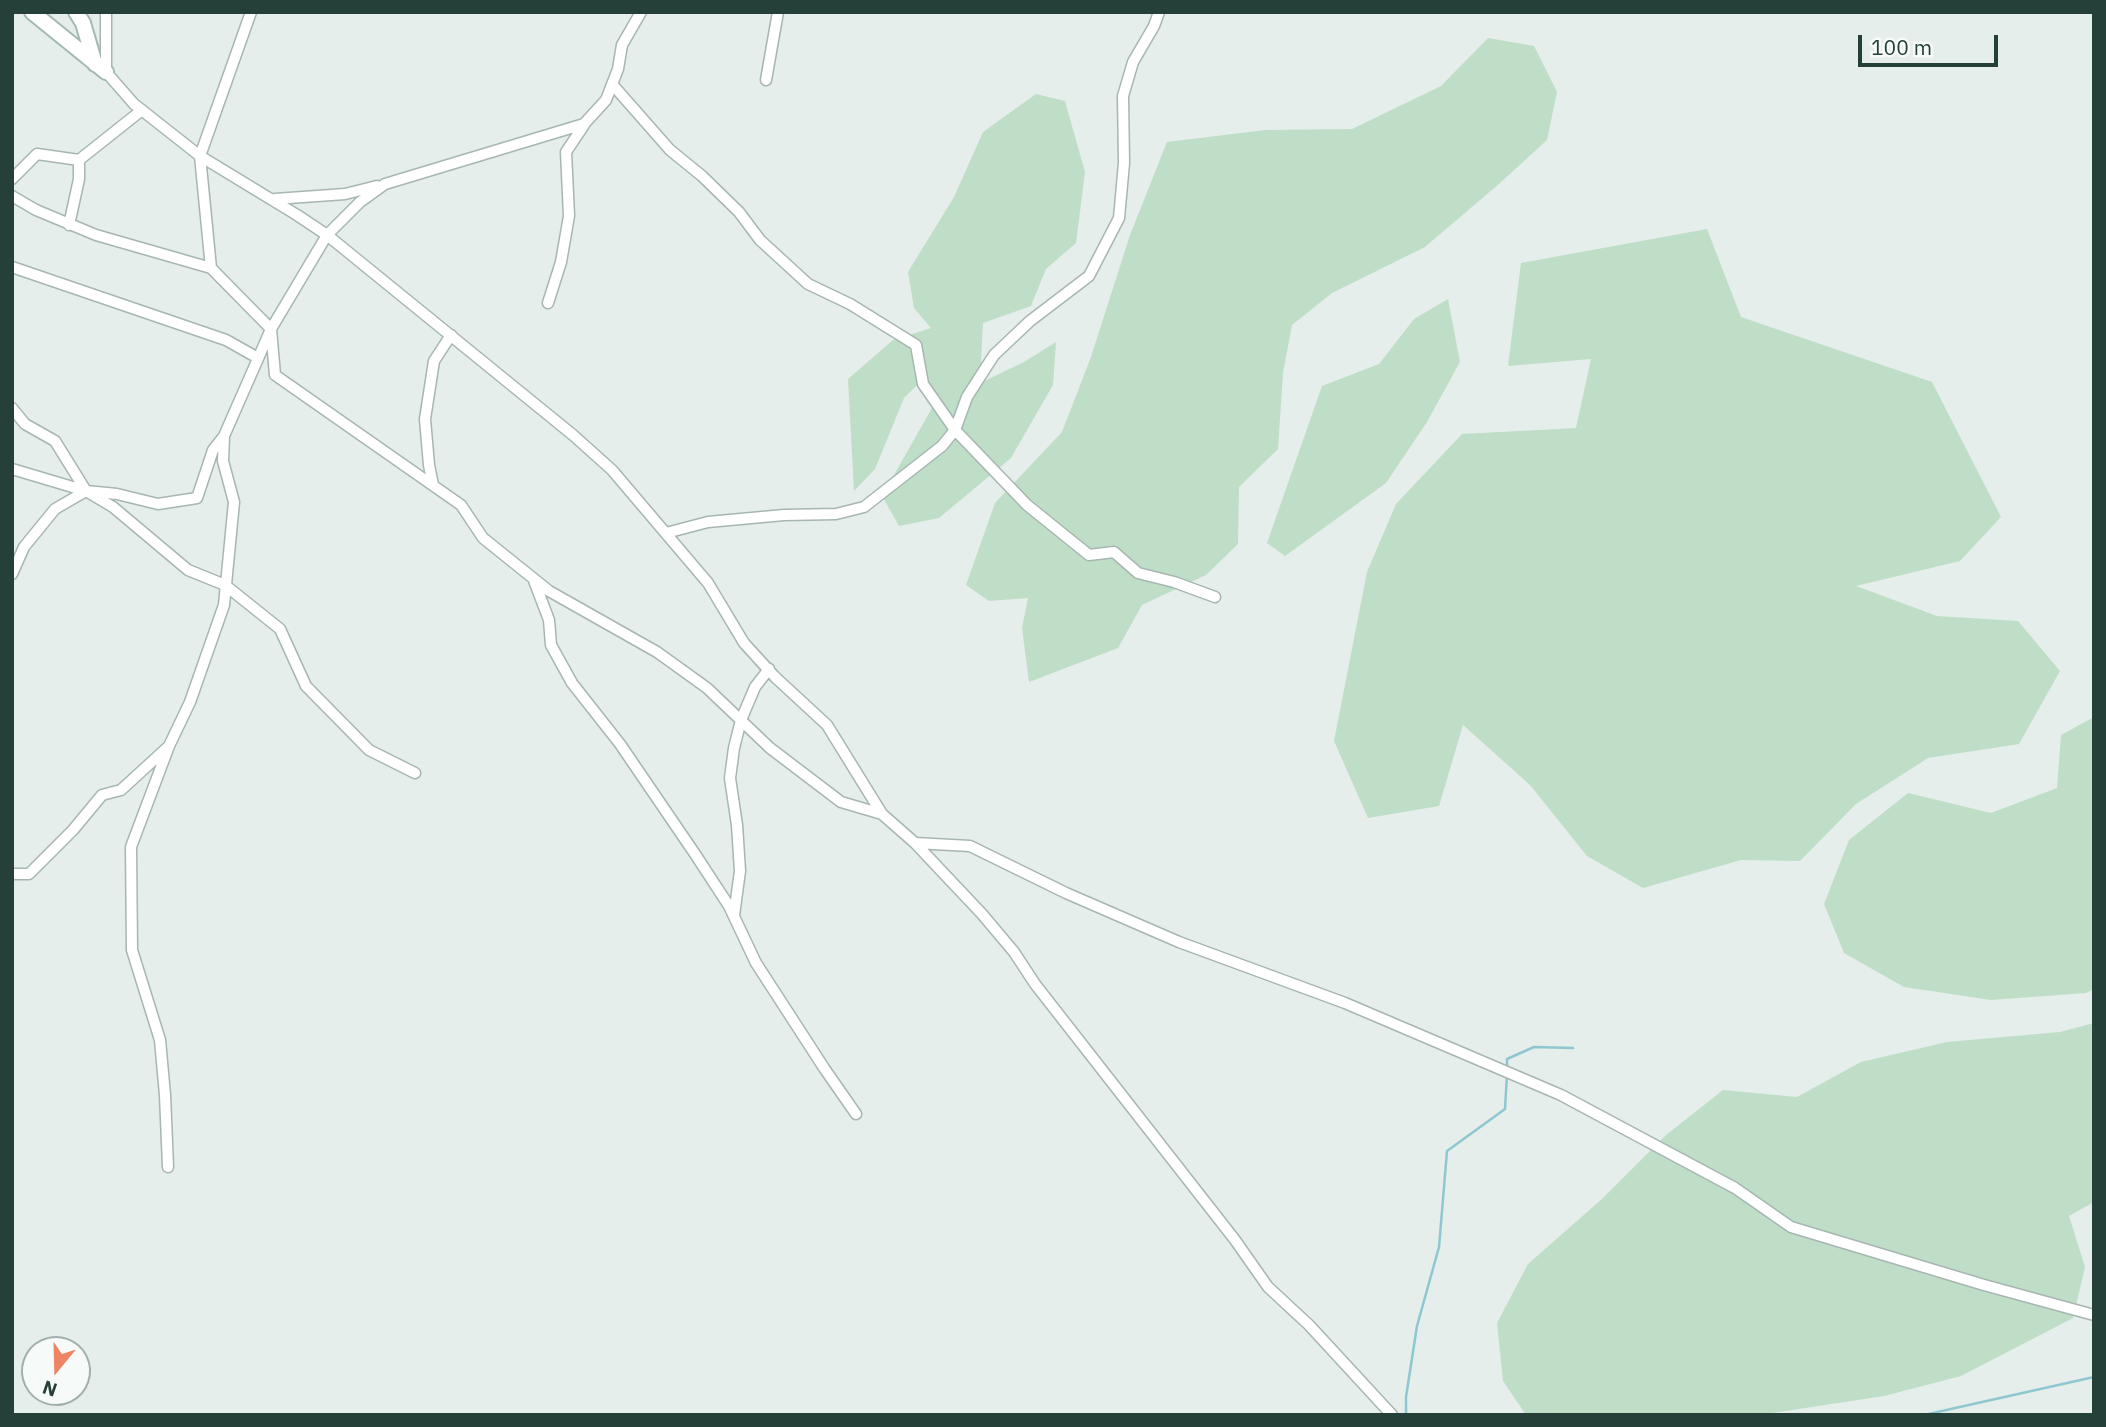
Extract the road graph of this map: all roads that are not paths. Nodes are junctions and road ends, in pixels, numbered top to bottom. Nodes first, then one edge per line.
1 (32, 12) edge
2 (76, 12) edge
3 (106, 12) edge
4 (251, 12) edge
5 (641, 12) edge
6 (778, 12) edge
7 (1159, 12) edge
8 (100, 68) junction
9 (766, 80) dead end
10 (612, 84) junction
11 (142, 110) junction
12 (584, 124) junction
13 (200, 156) junction
14 (79, 160) junction
15 (12, 179) edge
16 (385, 184) junction
17 (12, 195) edge
18 (272, 199) junction
19 (69, 225) junction
20 (327, 235) junction
21 (12, 267) edge
22 (211, 268) junction
23 (548, 303) dead end
24 (271, 329) junction
25 (451, 335) junction
26 (258, 358) junction
27 (12, 408) edge
28 (955, 430) junction
29 (224, 436) junction
30 (12, 469) edge
31 (433, 485) junction
32 (86, 491) junction
33 (666, 533) junction
34 (12, 574) edge
35 (532, 576) junction
36 (225, 585) junction
37 (1215, 597) dead end
38 (769, 669) junction
39 (741, 720) junction
40 (169, 746) junction
41 (415, 773) dead end
42 (882, 814) junction
43 (915, 843) junction
44 (12, 874) edge
45 (733, 916) junction
46 (856, 1114) dead end
47 (168, 1167) dead end
48 (2094, 1315) edge
49 (1392, 1415) edge

1 - 8 street
2 - 8 street
3 - 8 street
4 - 13 street
5 - 10 street
6 - 9 street
7 - 28 street
8 - 11 street
10 - 12 street
10 - 28 street
11 - 13 street
11 - 14 street
12 - 16 street
12 - 23 street
13 - 18 street
13 - 22 street
14 - 15 street
14 - 19 street
16 - 18 street
16 - 20 street
17 - 19 street
18 - 20 street
19 - 22 street
20 - 24 street
20 - 25 street
21 - 26 street
22 - 24 street
24 - 26 street
24 - 31 street
25 - 31 street
25 - 33 street
26 - 29 street
27 - 32 street
28 - 33 street
28 - 37 street
29 - 32 street
29 - 36 street
30 - 32 street
31 - 35 street
32 - 34 street
32 - 36 street
33 - 38 street
35 - 39 street
35 - 45 street
36 - 40 street
36 - 41 street
38 - 39 street
38 - 42 street
39 - 42 street
39 - 45 street
40 - 44 street
40 - 47 street
42 - 43 street
43 - 48 street
43 - 49 street
45 - 46 street

